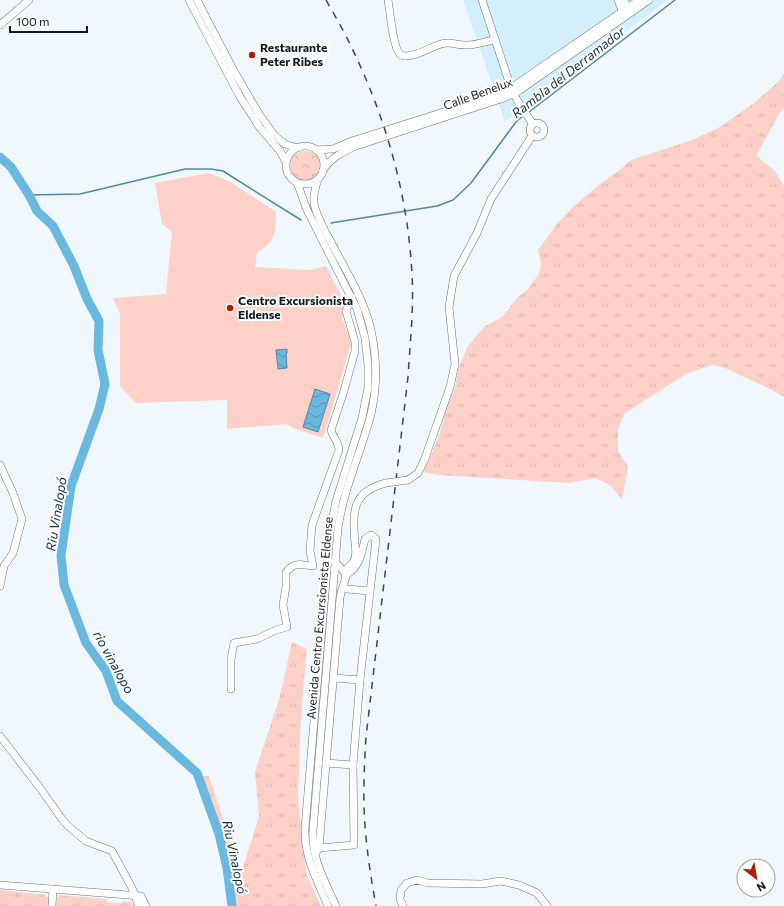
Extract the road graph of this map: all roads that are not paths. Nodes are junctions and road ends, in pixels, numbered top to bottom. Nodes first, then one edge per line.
1 (29, 0) edge
2 (189, 0) edge
3 (197, 0) edge
4 (388, 0) edge
5 (482, 0) edge
6 (618, 0) edge
7 (624, 0) edge
8 (639, 0) edge
9 (649, 0) edge
10 (626, 13) junction
11 (0, 26) edge
12 (495, 40) junction
13 (512, 91) junction
14 (530, 120) junction
15 (532, 136) junction
16 (297, 148) junction
17 (316, 150) junction
18 (286, 162) junction
19 (323, 170) junction
20 (318, 178) junction
21 (297, 183) junction
22 (352, 298) junction
23 (0, 465) edge
24 (363, 549) junction
25 (374, 550) junction
26 (334, 561) junction
27 (345, 573) junction
28 (0, 586) edge
29 (342, 588) junction
30 (370, 592) junction
31 (331, 599) junction
32 (334, 678) junction
33 (360, 680) junction
34 (231, 690) dead end
35 (0, 736) edge
36 (326, 763) junction
37 (353, 765) junction
38 (317, 851) junction
39 (0, 885) edge
40 (53, 889) junction
41 (134, 895) junction
42 (52, 906) edge
43 (139, 906) edge
44 (146, 906) edge
45 (328, 906) edge
46 (336, 906) edge
47 (403, 906) edge
48 (547, 906) edge

1 - 11 street
2 - 18 street
3 - 16 street
4 - 12 street
5 - 12 street
6 - 10 street
7 - 10 street
8 - 10 street, Calle Benelux
9 - 10 street, Calle Benelux
10 - 13 street, Calle Benelux
12 - 13 street
13 - 14 street
13 - 17 street, Calle Benelux
13 - 19 street, Calle Benelux
14 - 15 street
14 - 15 street
15 - 27 street, bridge
16 - 17 street
16 - 18 street
17 - 19 street
18 - 21 street
19 - 20 street
20 - 21 street
20 - 26 street, Avenida Centro Excursionista Eldense
21 - 22 street, Avenida Centro Excursionista Eldense
22 - 34 street
22 - 45 street, Avenida Centro Excursionista Eldense
23 - 28 street
24 - 25 street
24 - 25 street
24 - 27 street
25 - 30 street
26 - 27 street
26 - 31 street, Avenida Centro Excursionista Eldense
27 - 29 street
29 - 30 street
29 - 31 street
29 - 32 street
30 - 33 street
31 - 38 street, Avenida Centro Excursionista Eldense
32 - 33 street
32 - 36 street
33 - 37 street
35 - 41 street
36 - 37 street
36 - 38 street
37 - 38 street
38 - 46 street, Avenida Centro Excursionista Eldense
39 - 40 street
40 - 41 street
40 - 42 street
41 - 43 street
41 - 44 street
47 - 48 street

